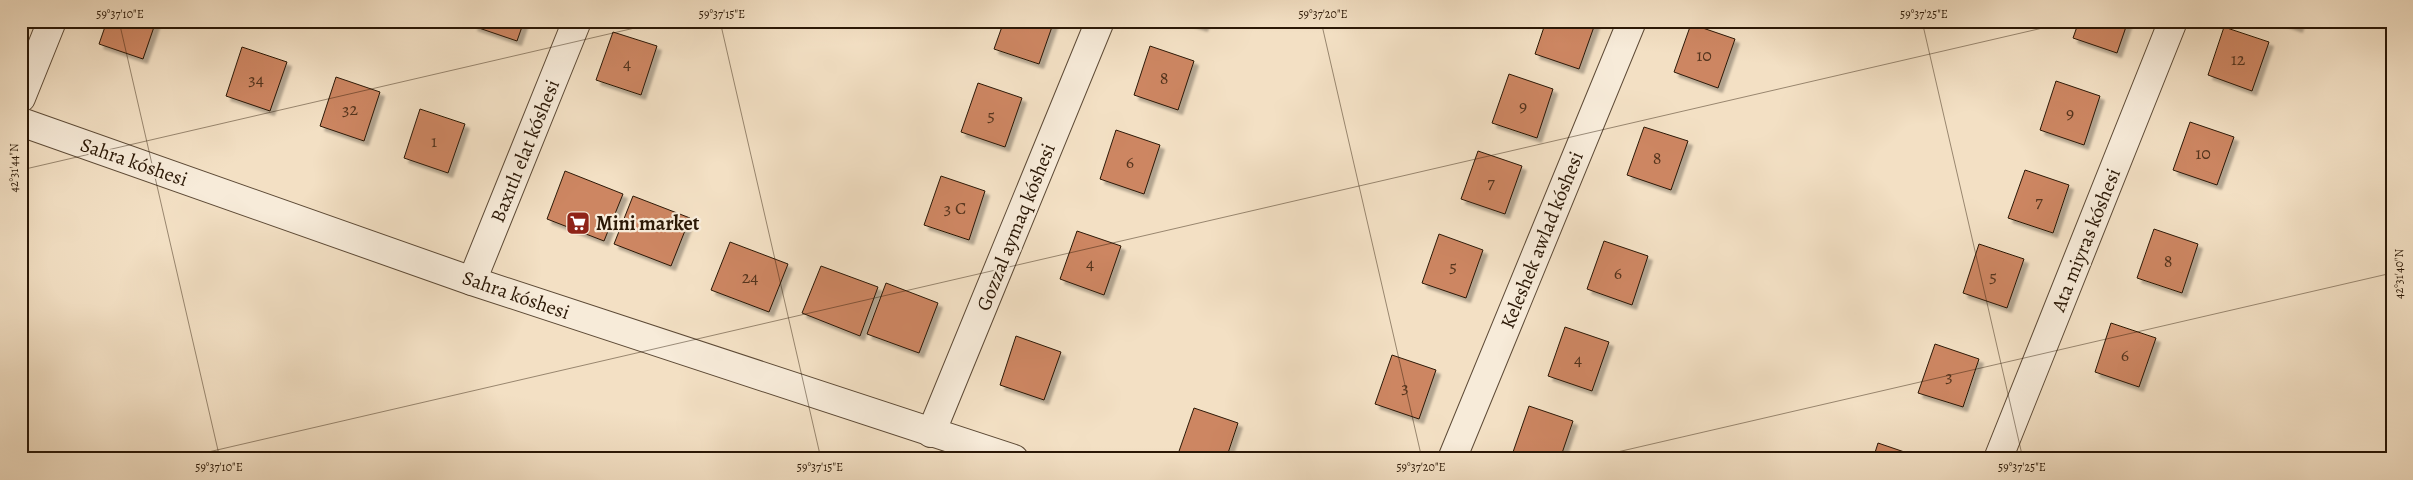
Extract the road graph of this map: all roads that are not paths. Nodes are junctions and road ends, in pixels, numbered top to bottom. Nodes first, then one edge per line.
1 (52, 21) edge
2 (578, 21) edge
3 (1100, 21) edge
4 (1632, 21) edge
5 (2173, 21) edge
6 (21, 98) edge
7 (21, 122) edge
8 (472, 281) junction
9 (931, 433) junction
10 (1014, 459) edge
11 (1452, 459) edge
12 (1998, 459) edge

1 - 6 street
2 - 8 street, Baxıtlı elat kóshesi
3 - 9 street, Gozzal aymaq kóshesi
4 - 11 street, Keleshek awlad kóshesi
5 - 12 street, Ata miyras kóshesi
7 - 8 street, Sahra kóshesi
8 - 9 street, Sahra kóshesi
9 - 10 street, Sahra kóshesi

